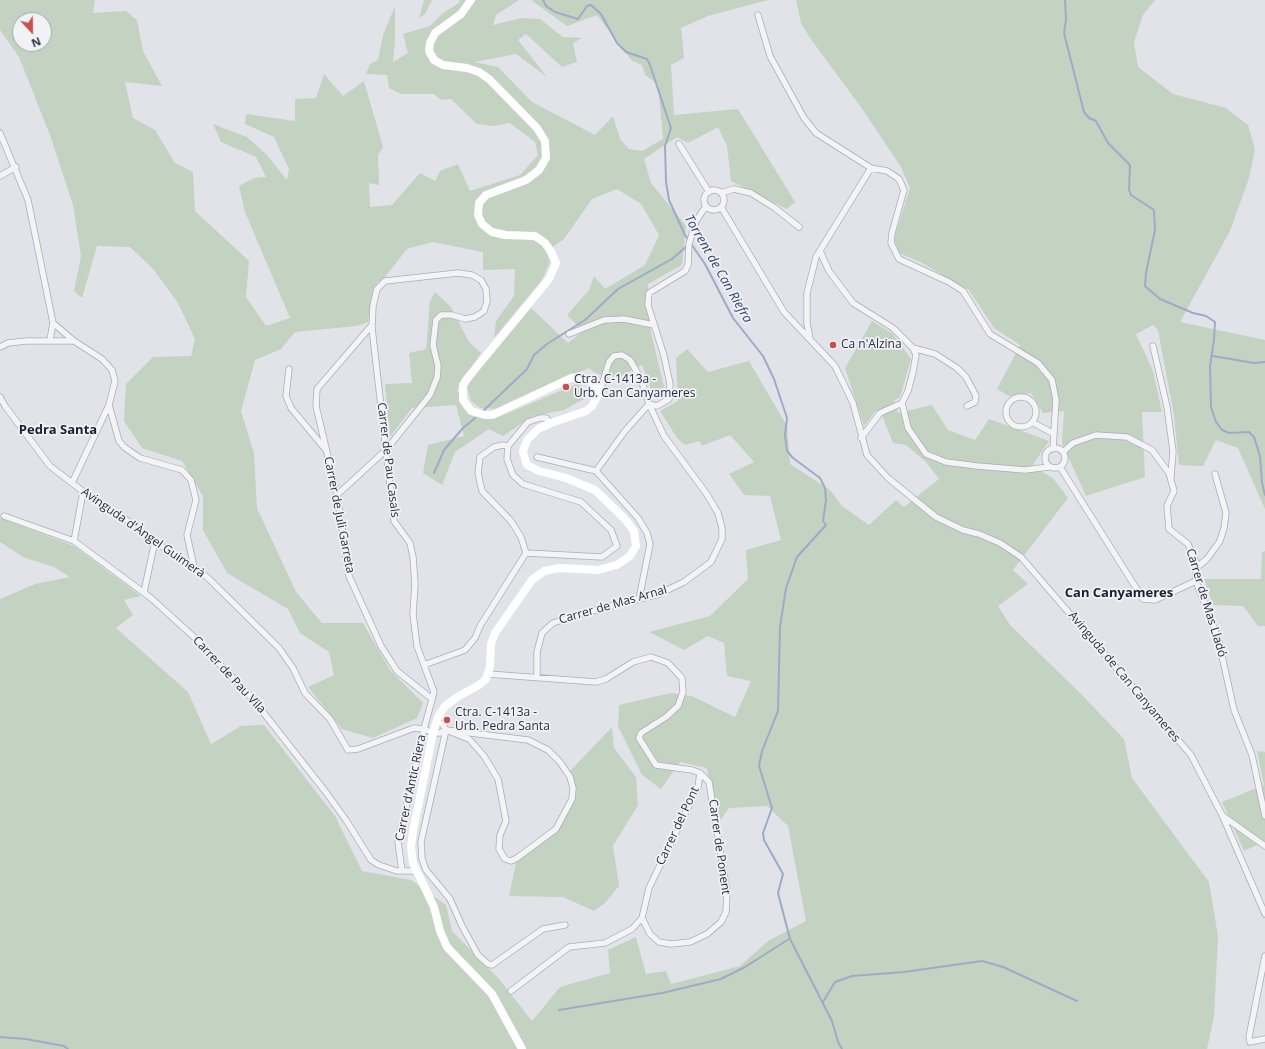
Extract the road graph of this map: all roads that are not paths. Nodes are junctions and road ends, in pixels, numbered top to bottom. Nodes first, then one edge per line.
1 (471, 0) edge
2 (758, 15) dead end
3 (0, 133) edge
4 (679, 144) dead end
5 (16, 167) junction
6 (871, 168) junction
7 (0, 176) edge
8 (709, 192) junction
9 (721, 194) junction
10 (706, 206) junction
11 (721, 207) junction
12 (799, 227) dead end
13 (820, 251) junction
14 (53, 323) junction
15 (372, 325) junction
16 (654, 325) junction
17 (569, 334) dead end
18 (810, 339) junction
19 (50, 340) junction
20 (74, 341) junction
21 (1153, 346) dead end
22 (0, 347) edge
23 (913, 348) junction
24 (289, 369) dead end
25 (605, 377) junction
26 (591, 382) junction
27 (598, 395) junction
28 (0, 397) edge
29 (902, 403) junction
30 (649, 404) junction
31 (109, 405) junction
32 (968, 406) dead end
33 (1032, 422) junction
34 (551, 423) junction
35 (1054, 434) junction
36 (862, 438) junction
37 (508, 446) junction
38 (1053, 448) junction
39 (386, 450) junction
40 (327, 452) junction
41 (1063, 452) junction
42 (537, 457) dead end
43 (1049, 467) junction
44 (1060, 467) junction
45 (596, 472) junction
46 (1215, 474) dead end
47 (1171, 481) junction
48 (72, 483) junction
49 (83, 492) junction
50 (337, 495) junction
51 (4, 516) dead end
52 (74, 541) junction
53 (155, 541) junction
54 (526, 553) junction
55 (194, 567) junction
56 (1196, 568) junction
57 (1196, 581) junction
58 (144, 592) junction
59 (639, 599) junction
60 (424, 665) junction
61 (488, 674) junction
62 (537, 677) junction
63 (432, 699) junction
64 (427, 716) junction
65 (438, 718) junction
66 (424, 729) junction
67 (446, 730) junction
68 (433, 733) junction
69 (700, 774) junction
70 (1222, 815) junction
71 (1265, 816) edge
72 (1265, 846) edge
73 (402, 871) junction
74 (415, 871) junction
75 (1264, 909) edge
76 (1265, 914) edge
77 (642, 918) junction
78 (565, 925) dead end
79 (1265, 956) edge
80 (511, 991) dead end
81 (1265, 1039) edge
82 (522, 1049) edge

1 - 26 main road
2 - 6 street
3 - 5 street
4 - 8 street
5 - 7 street
5 - 14 street
6 - 13 street
6 - 35 street
8 - 9 street
8 - 10 street
9 - 11 street
9 - 12 street
10 - 11 street
10 - 16 street
11 - 18 street, Avinguda de Can Canyameres
13 - 18 street
13 - 23 street
14 - 19 street
14 - 20 street
15 - 39 street, Carrer de Pau Casals
15 - 39 street, Carrer de Pau Casals
15 - 40 street, Carrer de Juli Garreta
16 - 17 street
16 - 30 street
18 - 36 street, Avinguda de Can Canyameres
19 - 20 street
19 - 22 street
20 - 31 street
21 - 47 street, Carrer de Mas Lladó
23 - 29 street
23 - 32 street
24 - 40 street
25 - 26 street
25 - 27 street
25 - 30 street
26 - 27 main road
27 - 34 main road
28 - 48 street, Avinguda d'Àngel Guimerà
29 - 36 street
29 - 43 street
30 - 45 street
30 - 59 street, Carrer de Mas Arnal
31 - 48 street
31 - 55 street
33 - 33 street
33 - 35 street
34 - 37 street
34 - 61 main road
35 - 38 street
36 - 70 street, Avinguda de Can Canyameres
37 - 54 street
37 - 54 street
38 - 41 street
38 - 43 street
39 - 50 street
39 - 60 street, Carrer de Pau Casals
40 - 50 street, Carrer de Juli Garreta
41 - 44 street
41 - 47 street
42 - 45 street
43 - 44 street
44 - 57 street
45 - 59 street
46 - 56 street
47 - 56 street, Carrer de Mas Lladó
48 - 49 street, Avinguda d'Àngel Guimerà
49 - 52 street
49 - 53 street, Avinguda d'Àngel Guimerà
50 - 63 street, Carrer de Juli Garreta
51 - 52 street, Carrer de Pau Vila
52 - 58 street, Carrer de Pau Vila
53 - 55 street, Avinguda d'Àngel Guimerà
53 - 58 street
54 - 60 street
55 - 66 street, Avinguda d'Àngel Guimerà
56 - 57 street, Carrer de Mas Lladó
57 - 71 street, Carrer de Mas Lladó
58 - 73 street, Carrer de Pau Vila
59 - 62 street, Carrer de Mas Arnal
60 - 63 street, Carrer de Pau Casals
61 - 62 street, Carrer del Pont
61 - 65 main road
62 - 69 street, Carrer del Pont
63 - 64 street, Carrer de Pau Casals
64 - 65 street
64 - 66 street, Carrer de Pau Casals
65 - 67 street
65 - 68 main road
66 - 68 street
66 - 73 street, Carrer d'Antic Riera
67 - 67 street
67 - 68 street
67 - 78 street
68 - 74 main road
69 - 77 street, Carrer del Pont
69 - 77 street, Carrer de Ponent
70 - 72 street
70 - 75 street, Avinguda de Can Canyameres
73 - 74 street, Carrer de Pau Vila
74 - 82 main road
75 - 76 street, Avinguda de Can Canyameres
77 - 80 street
79 - 81 street

